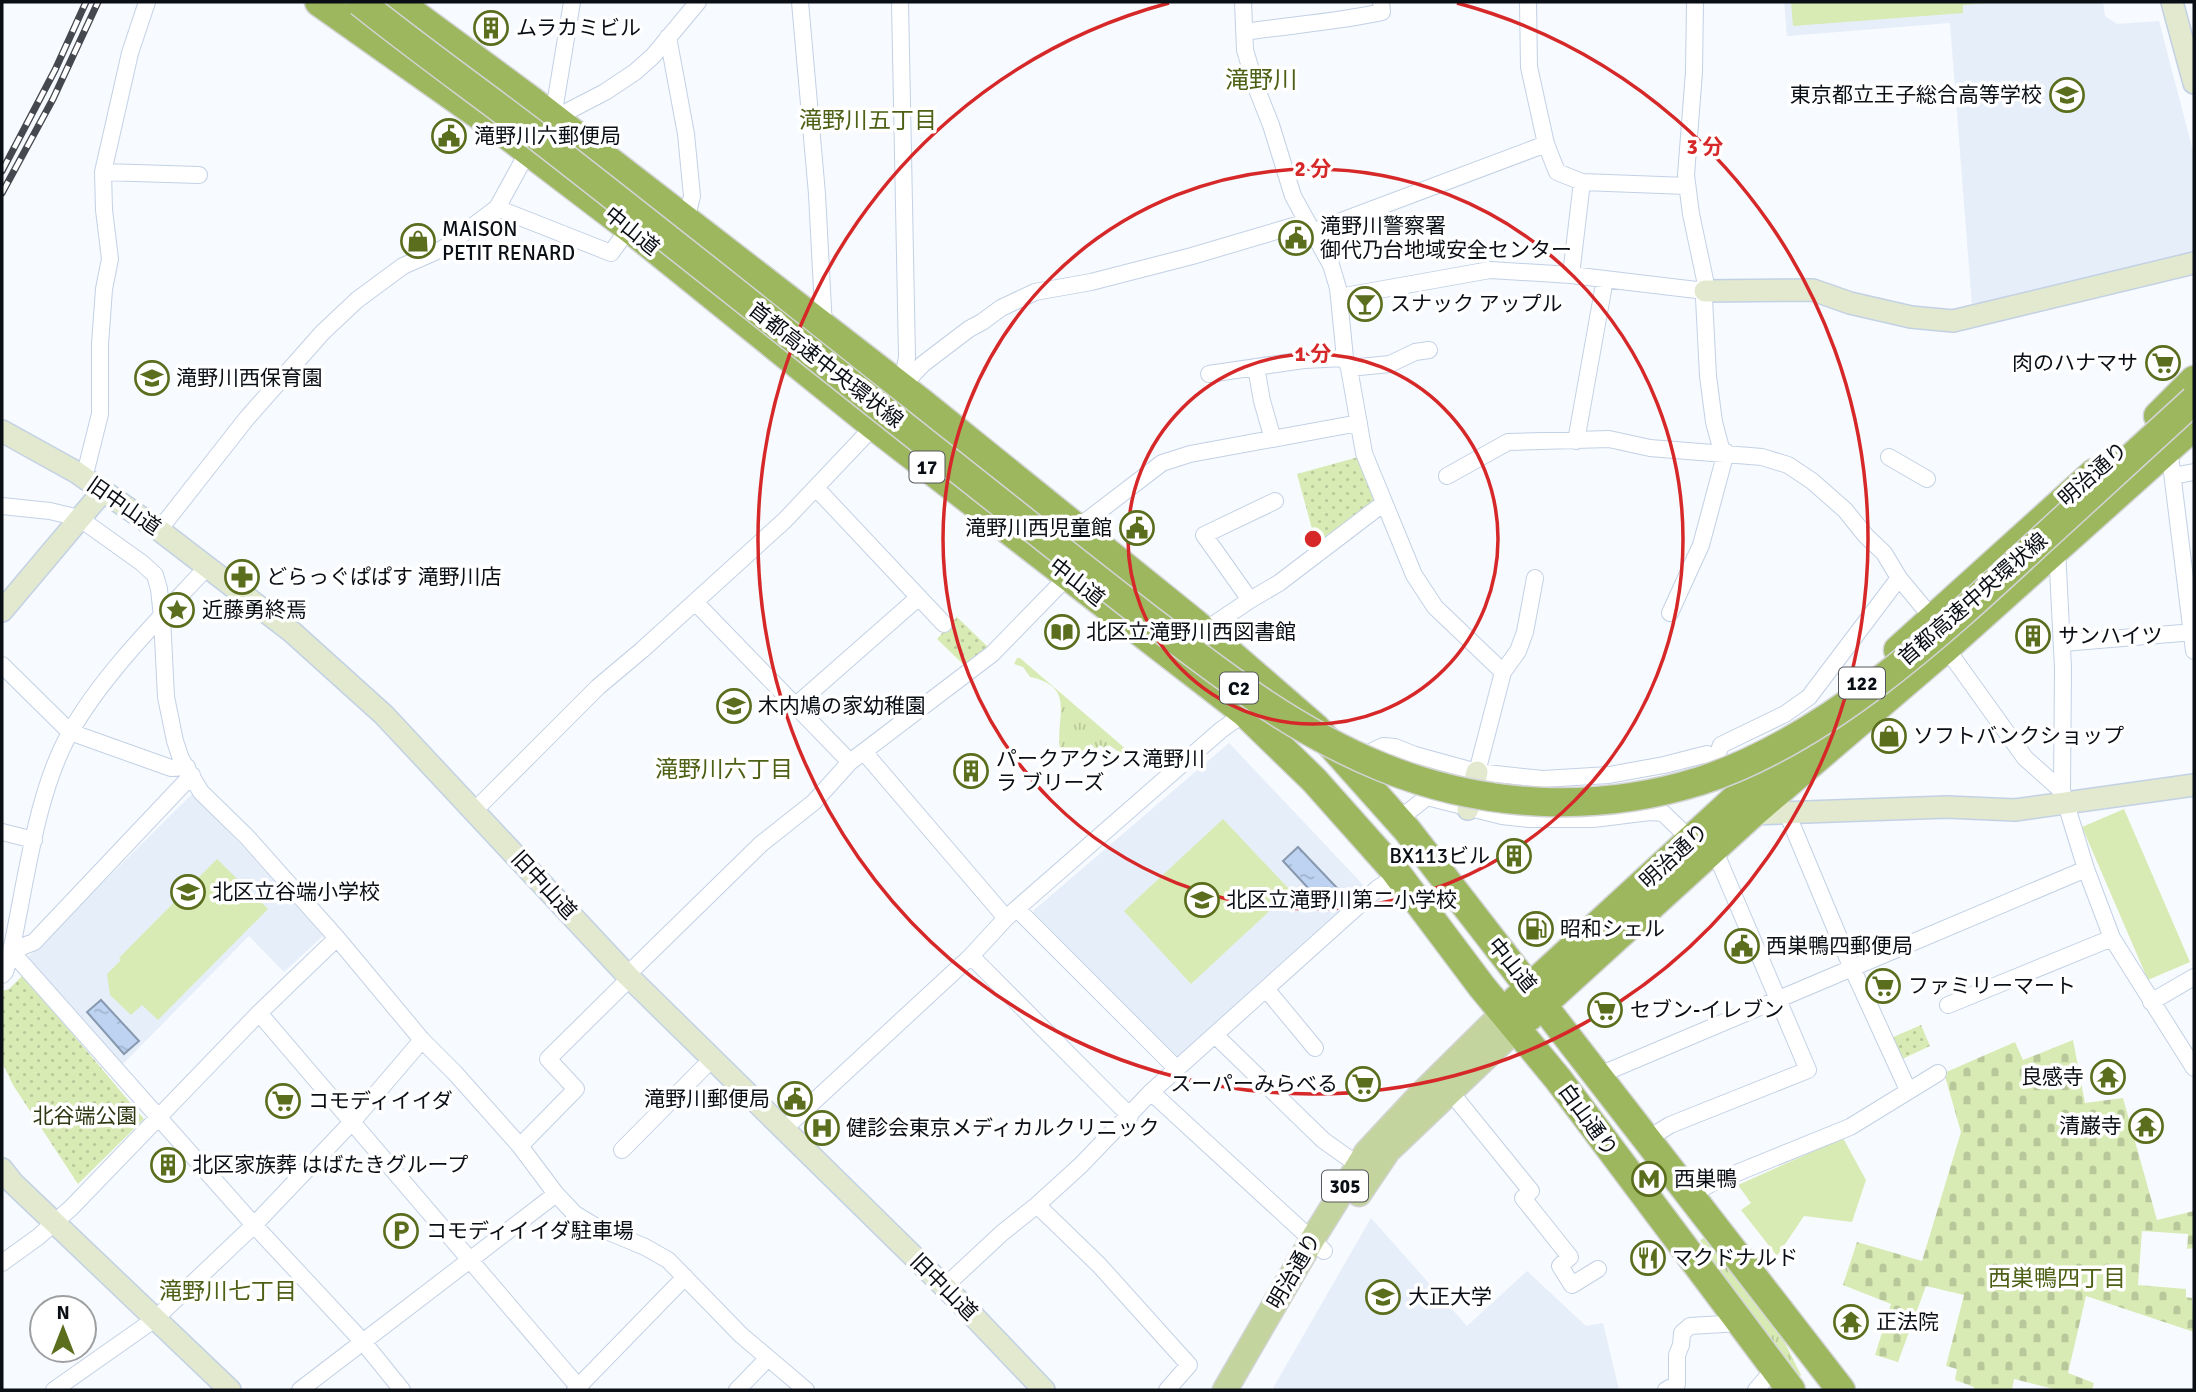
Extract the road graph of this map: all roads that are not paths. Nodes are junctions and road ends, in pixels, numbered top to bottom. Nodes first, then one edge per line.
1 (147, 2) edge
2 (320, 2) edge
3 (352, 2) edge
4 (360, 2) edge
5 (375, 2) edge
6 (398, 2) edge
7 (572, 2) edge
8 (698, 2) edge
9 (800, 2) edge
10 (900, 2) edge
11 (1243, 2) edge
12 (1381, 2) edge
13 (1528, 2) edge
14 (1695, 2) edge
15 (2172, 2) edge
16 (1245, 32) junction
17 (668, 37) junction
18 (2194, 83) edge
19 (474, 113) junction
20 (553, 117) junction
21 (1546, 144) junction
22 (527, 150) junction
23 (103, 172) junction
24 (199, 175) dead end
25 (1582, 182) junction
26 (1687, 186) junction
27 (498, 208) junction
28 (686, 220) junction
29 (1309, 227) junction
30 (629, 228) junction
31 (2194, 263) edge
32 (1571, 275) junction
33 (1605, 279) junction
34 (1705, 291) junction
35 (1339, 297) junction
36 (824, 328) junction
37 (1429, 350) dead end
38 (1347, 363) junction
39 (1256, 367) junction
40 (1209, 374) dead end
41 (2194, 380) edge
42 (901, 387) junction
43 (2194, 398) edge
44 (1359, 423) junction
45 (874, 426) junction
46 (2194, 426) edge
47 (2, 431) edge
48 (1273, 439) junction
49 (1576, 441) junction
50 (2169, 448) junction
51 (1724, 452) junction
52 (1889, 457) dead end
53 (2194, 472) edge
54 (1447, 476) dead end
55 (2173, 476) junction
56 (84, 478) junction
57 (1927, 479) dead end
58 (817, 489) junction
59 (103, 491) junction
60 (1275, 501) dead end
61 (1384, 503) junction
62 (2, 506) edge
63 (79, 518) junction
64 (1077, 528) junction
65 (159, 530) junction
66 (2057, 549) junction
67 (207, 567) junction
68 (1068, 576) junction
69 (1535, 578) dead end
70 (1899, 579) junction
71 (919, 597) junction
72 (1250, 600) junction
73 (695, 602) junction
74 (2, 611) edge
75 (1671, 613) dead end
76 (162, 618) junction
77 (1933, 618) junction
78 (944, 624) dead end
79 (1204, 631) junction
80 (2193, 632) edge
81 (2063, 643) junction
82 (1945, 648) junction
83 (2194, 651) edge
84 (2, 665) edge
85 (1503, 673) junction
86 (795, 706) junction
87 (1245, 713) junction
88 (70, 732) junction
89 (864, 752) junction
90 (1716, 758) junction
91 (850, 762) junction
92 (1348, 762) junction
93 (189, 771) junction
94 (1477, 772) junction
95 (1609, 775) junction
96 (2194, 785) edge
97 (2064, 796) junction
98 (1763, 805) junction
99 (1468, 808) junction
100 (473, 812) junction
101 (1622, 814) junction
102 (1398, 820) junction
103 (2, 832) edge
104 (34, 840) junction
105 (1703, 845) junction
106 (2085, 869) junction
107 (1398, 875) junction
108 (1012, 914) junction
109 (337, 938) junction
110 (2112, 938) junction
111 (11, 951) junction
112 (971, 956) junction
113 (1853, 968) junction
114 (2, 975) edge
115 (628, 976) junction
116 (2194, 977) edge
117 (1482, 987) joint
118 (1266, 990) junction
119 (1536, 995) junction
120 (1778, 999) junction
121 (2151, 1002) junction
122 (1948, 1005) dead end
123 (259, 1013) junction
124 (1511, 1020) junction
125 (1215, 1035) junction
126 (422, 1040) junction
127 (1315, 1048) dead end
128 (2192, 1058) edge
129 (712, 1059) junction
130 (1177, 1069) junction
131 (1938, 1073) dead end
132 (1597, 1076) junction
133 (1908, 1090) junction
134 (1151, 1093) junction
135 (1458, 1101) dead end
136 (1130, 1116) junction
137 (160, 1118) junction
138 (352, 1122) junction
139 (783, 1130) junction
140 (1646, 1140) junction
141 (520, 1146) junction
142 (622, 1150) dead end
143 (1358, 1165) junction
144 (2, 1169) edge
145 (556, 1194) junction
146 (1691, 1195) junction
147 (1037, 1205) junction
148 (55, 1223) junction
149 (254, 1225) junction
150 (1318, 1246) junction
151 (471, 1259) junction
152 (2, 1262) edge
153 (1598, 1269) dead end
154 (685, 1277) junction
155 (944, 1287) junction
156 (155, 1320) junction
157 (1740, 1322) junction
158 (1789, 1325) junction
159 (363, 1343) junction
160 (768, 1359) junction
161 (1782, 1380) edge
162 (578, 1389) edge
163 (54, 1390) edge
164 (230, 1390) edge
165 (300, 1390) edge
166 (402, 1390) edge
167 (737, 1390) edge
168 (806, 1390) edge
169 (1044, 1390) edge
170 (1167, 1390) edge
171 (1225, 1390) edge
172 (1242, 1390) edge
173 (1666, 1390) edge
174 (1756, 1390) edge
175 (1818, 1390) edge
176 (1841, 1390) edge

1 - 23 street
2 - 19 highway, 中山道 / 17
3 - 19 highway
4 - 43 highway, 首都高速中央環状線 / C2, bridge
5 - 43 highway, 首都高速中央環状線 / C2, bridge
6 - 20 highway, 中山道 / 17
7 - 20 street
8 - 17 street
9 - 36 street
10 - 42 street
11 - 16 street
12 - 16 street
13 - 21 street
14 - 26 street
15 - 18 street
16 - 29 street
17 - 20 street
17 - 28 street
19 - 22 highway, 中山道 / 17
20 - 22 street
20 - 28 highway, 中山道 / 17
21 - 25 street
21 - 29 street
22 - 27 street
22 - 30 highway, 中山道 / 17
23 - 24 street
23 - 56 street
25 - 26 street
25 - 32 street
26 - 34 street
27 - 30 street
27 - 65 street
28 - 36 highway, 中山道 / 17
29 - 35 street
29 - 42 street
30 - 45 highway, 中山道 / 17
31 - 34 street
32 - 33 street
32 - 35 street
33 - 34 street
33 - 49 street
34 - 51 street
35 - 38 street
36 - 42 highway, 中山道 / 17
37 - 38 street
38 - 39 street
38 - 44 street
39 - 40 street
39 - 48 street
41 - 77 highway, 明治通り / 122
42 - 64 highway, 中山道 / 17
44 - 48 street
44 - 61 street
45 - 58 street
45 - 68 highway, 中山道 / 17
46 - 50 highway, 明治通り / 122
47 - 56 street, 旧中山道
48 - 64 street
49 - 51 street
49 - 54 street
50 - 55 street
50 - 66 highway, 明治通り / 122
51 - 70 street
51 - 75 street
52 - 57 street
53 - 55 street
55 - 80 street
56 - 59 street, 旧中山道
58 - 71 street
58 - 73 street
59 - 63 street
59 - 65 street, 旧中山道
60 - 72 street
61 - 72 street
61 - 85 street
62 - 63 street
63 - 74 street
63 - 76 street
64 - 79 highway, 中山道 / 17
65 - 67 street, 旧中山道
66 - 81 street
66 - 82 highway, 明治通り / 122
67 - 76 street
67 - 100 street, 旧中山道
68 - 87 highway, 中山道 / 17
68 - 89 street
69 - 85 street
70 - 77 street
70 - 90 street
71 - 78 street
71 - 86 street
72 - 79 street
73 - 86 street
73 - 100 street
76 - 88 street
76 - 93 street
77 - 98 highway, 明治通り / 122
79 - 92 highway, 中山道 / 17
80 - 81 street
80 - 83 street
81 - 97 street
82 - 97 street
82 - 98 highway, 明治通り / 122
84 - 88 street
85 - 94 street
86 - 91 street
87 - 107 highway, 中山道 / 17
87 - 108 street
88 - 93 street
88 - 104 street
89 - 91 street
89 - 108 street
90 - 95 street
90 - 98 street
91 - 115 street
92 - 94 street
92 - 102 highway, 中山道 / 17
93 - 109 street
93 - 111 street
94 - 95 street
94 - 99 street
95 - 101 street
96 - 97 street
97 - 98 street
97 - 106 street
98 - 105 highway, 明治通り / 122
98 - 113 street
99 - 101 street
99 - 102 street
100 - 115 street, 旧中山道
101 - 105 street
102 - 119 highway, 中山道 / 17
103 - 104 street
104 - 111 street
105 - 119 highway, 明治通り / 122
105 - 120 street
106 - 110 street
106 - 113 street
107 - 117 highway, 中山道 / 17
107 - 118 street
108 - 112 street
108 - 130 street
109 - 123 street
109 - 126 street
110 - 121 street
110 - 122 street
111 - 114 street
111 - 137 street
112 - 136 street
112 - 139 street
113 - 120 street
113 - 133 street
115 - 129 street, 旧中山道
115 - 141 street
116 - 121 street
117 - 124 highway, 白山通り / 17
118 - 125 street
118 - 127 street
119 - 124 highway, 明治通り / 122
119 - 132 highway, 白山通り / 17
120 - 132 street
120 - 140 street
121 - 128 street
123 - 137 street
123 - 138 street
124 - 143 main road, 明治通り / 305
124 - 150 main road, 明治通り / 305
124 - 157 highway, 白山通り / 17
125 - 130 street
125 - 143 street
126 - 138 street
126 - 141 street
129 - 139 street, 旧中山道
129 - 142 street
130 - 134 street
131 - 133 street
132 - 140 highway, 白山通り / 17
133 - 146 street
134 - 136 street
134 - 150 street
135 - 153 street
136 - 147 street
137 - 148 street
137 - 149 street
138 - 149 street
138 - 151 street
139 - 155 street, 旧中山道
140 - 146 highway, 白山通り / 17
141 - 145 street
143 - 150 main road, 明治通り / 305
144 - 148 street
145 - 151 street
145 - 154 street
146 - 158 highway, 白山通り / 17
147 - 155 street
147 - 170 street
148 - 152 street
148 - 156 street
149 - 156 street
149 - 159 street
150 - 171 main road, 明治通り / 305
150 - 172 main road, 明治通り / 305
151 - 159 street
151 - 162 street
154 - 160 street
154 - 162 street
155 - 169 street, 旧中山道
156 - 163 street
156 - 164 street
157 - 161 highway, 白山通り / 17
157 - 173 street
158 - 175 highway
158 - 176 highway, 白山通り / 17
159 - 165 street
159 - 166 street
160 - 167 street
160 - 168 street
161 - 174 street

